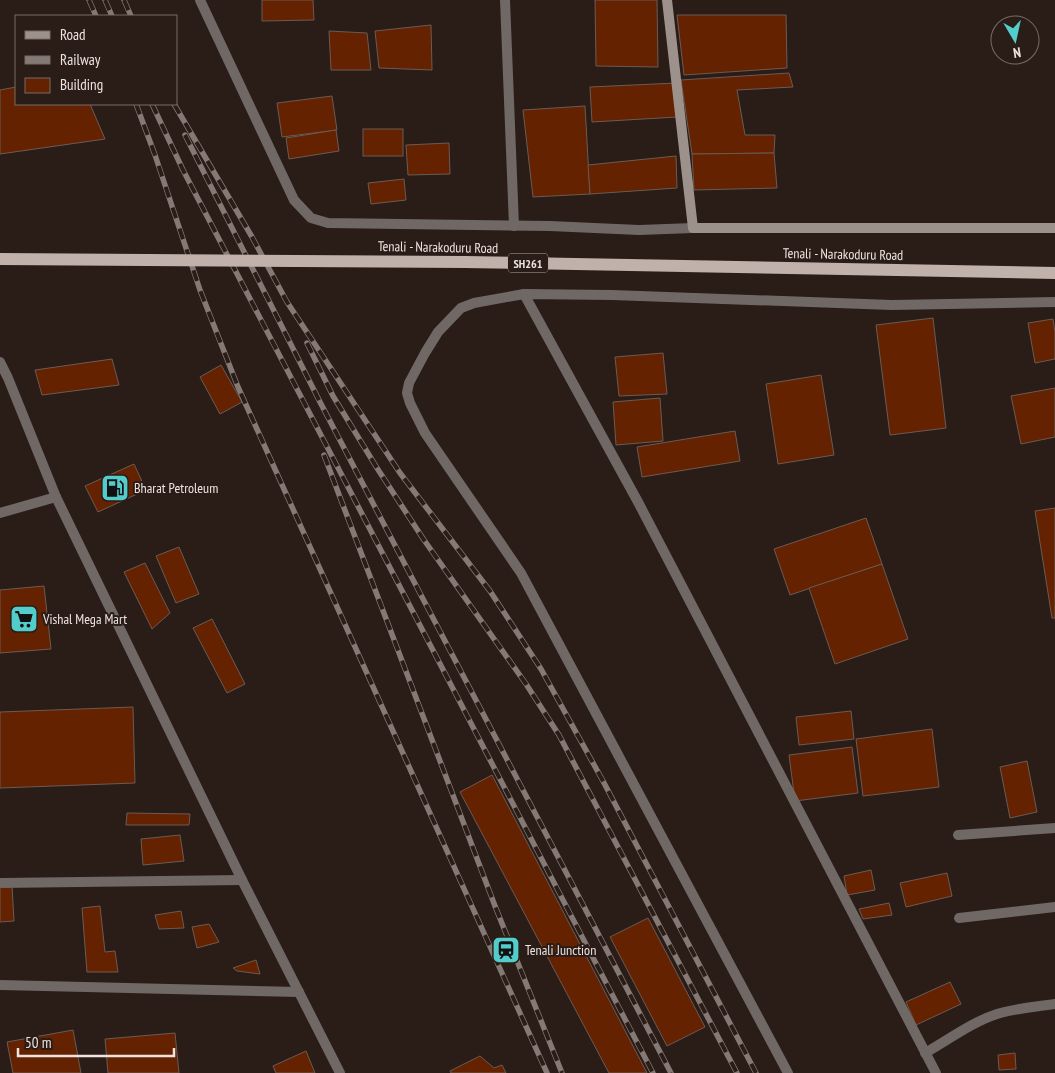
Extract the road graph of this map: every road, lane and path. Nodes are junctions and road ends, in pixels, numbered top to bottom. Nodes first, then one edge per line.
1 (200, 0) edge
2 (505, 0) edge
3 (667, 0) edge
4 (514, 226) junction
5 (693, 228) junction
6 (1055, 228) edge
7 (0, 259) edge
8 (1055, 273) edge
9 (524, 294) junction
10 (1055, 302) edge
11 (0, 362) edge
12 (4, 379) edge
13 (56, 497) junction
14 (0, 513) edge
15 (1055, 828) edge
16 (958, 835) dead end
17 (242, 880) junction
18 (0, 883) edge
19 (1055, 907) edge
20 (959, 918) dead end
21 (0, 985) edge
22 (299, 992) junction
23 (1055, 1004) edge
24 (925, 1053) junction
25 (340, 1073) edge
26 (788, 1073) edge
27 (936, 1073) edge

1 - 4 street
2 - 4 street
3 - 5 main road
4 - 5 street
5 - 6 main road
7 - 8 main road, Tenali - Narakoduru Road / SH261, bridge
9 - 10 street
9 - 24 street
9 - 26 street
11 - 12 street
12 - 13 street
13 - 14 street
13 - 17 street
15 - 16 street
17 - 18 street
17 - 22 street
19 - 20 street
21 - 22 street
22 - 25 street
23 - 24 street
24 - 27 street

